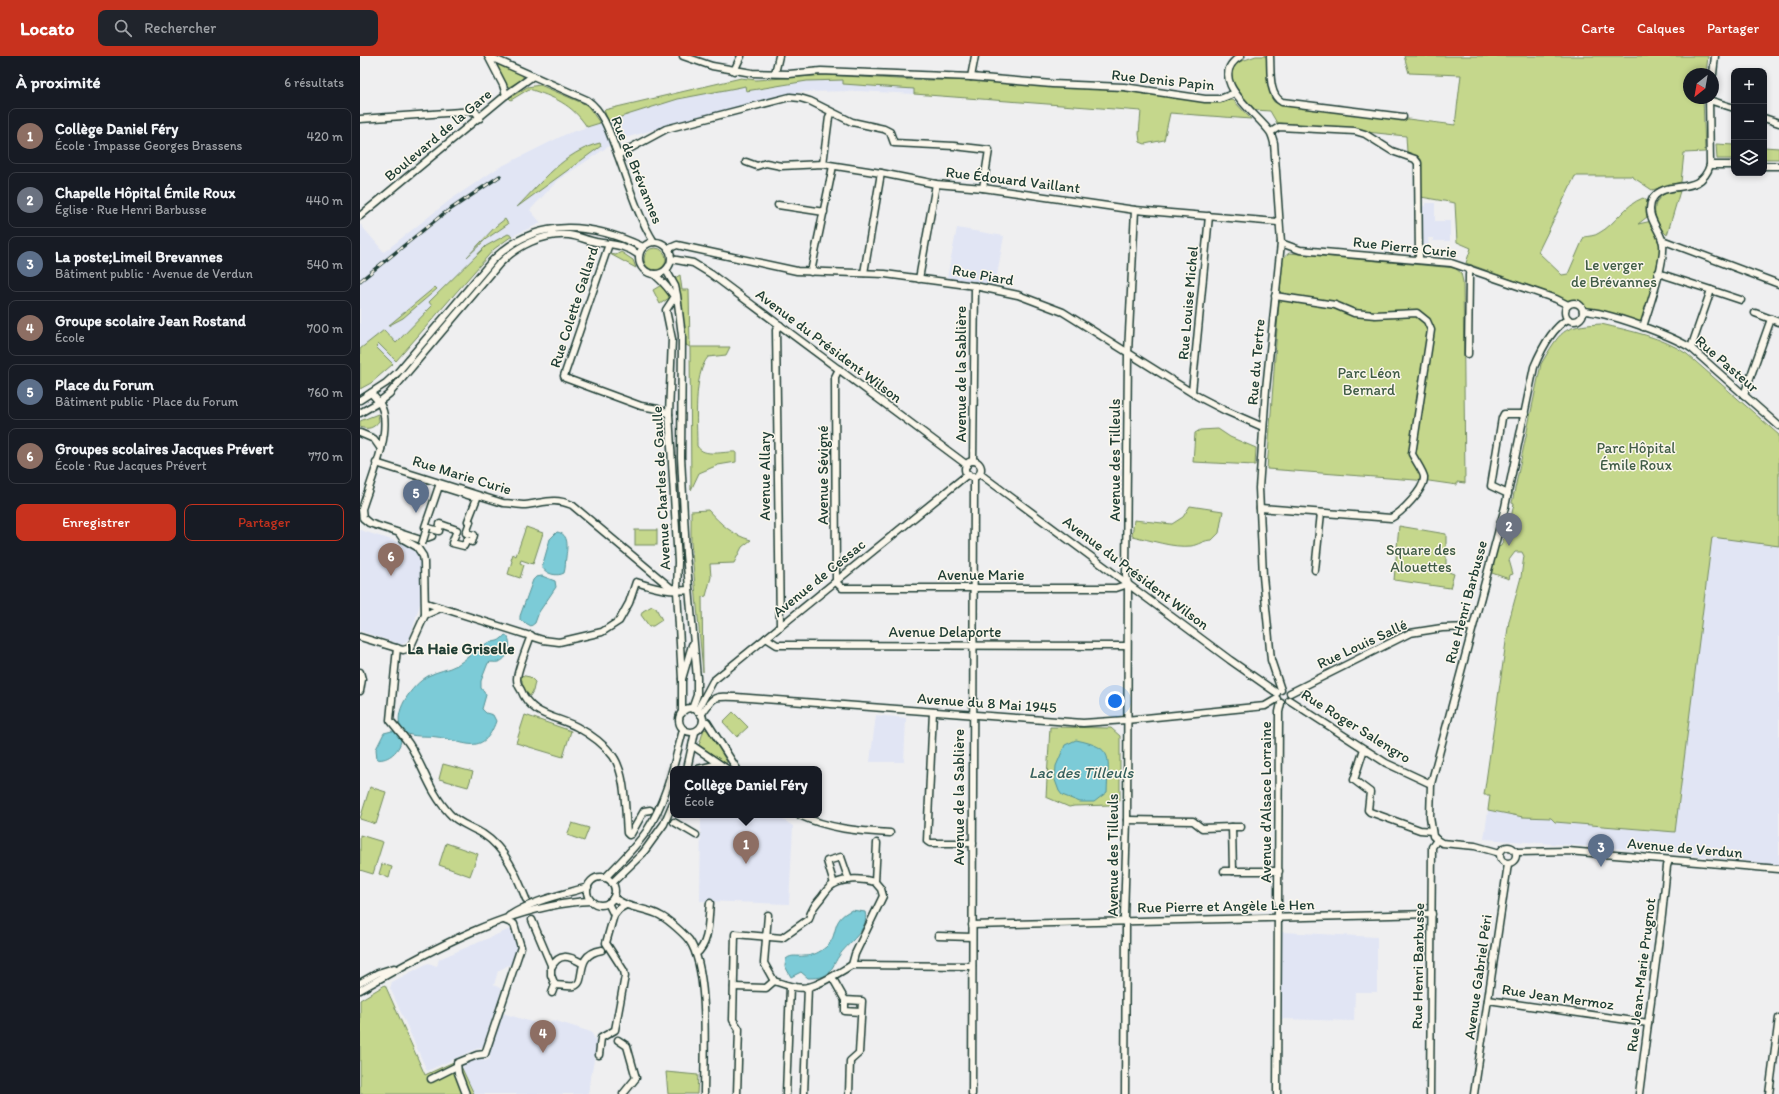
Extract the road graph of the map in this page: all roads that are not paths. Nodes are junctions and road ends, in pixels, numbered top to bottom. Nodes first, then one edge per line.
1 (488, 56) edge
2 (683, 56) edge
3 (741, 56) edge
4 (779, 56) edge
5 (975, 56) edge
6 (1241, 56) edge
7 (1270, 56) edge
8 (1715, 56) edge
9 (1714, 68) edge
10 (734, 71) junction
11 (775, 73) junction
12 (533, 76) junction
13 (971, 76) junction
14 (1235, 93) junction
15 (506, 96) junction
16 (1719, 103) edge
17 (1709, 104) edge
18 (1731, 107) edge
19 (832, 113) junction
20 (1403, 117) dead end
21 (480, 118) junction
22 (360, 119) edge
23 (1767, 119) edge
24 (1779, 122) edge
25 (1271, 132) junction
26 (618, 155) junction
27 (746, 162) dead end
28 (823, 164) junction
29 (1710, 165) junction
30 (1731, 165) edge
31 (833, 166) junction
32 (1767, 166) edge
33 (1779, 166) edge
34 (881, 173) junction
35 (936, 184) junction
36 (983, 188) junction
37 (778, 206) dead end
38 (1135, 210) junction
39 (824, 212) junction
40 (360, 216) edge
41 (1209, 216) junction
42 (1278, 222) junction
43 (1662, 240) junction
44 (654, 242) junction
45 (1281, 243) junction
46 (609, 244) junction
47 (643, 247) junction
48 (668, 249) junction
49 (639, 256) junction
50 (671, 258) junction
51 (1419, 260) junction
52 (1470, 269) junction
53 (666, 270) junction
54 (811, 272) junction
55 (864, 273) junction
56 (1658, 273) junction
57 (654, 274) junction
58 (920, 279) junction
59 (1779, 284) edge
60 (975, 286) junction
61 (1711, 290) junction
62 (1275, 296) junction
63 (674, 298) junction
64 (1741, 300) dead end
65 (1568, 305) junction
66 (679, 307) junction
67 (1583, 311) junction
68 (1755, 313) dead end
69 (1568, 319) junction
70 (1771, 319) junction
71 (1779, 322) edge
72 (780, 325) junction
73 (1643, 328) junction
74 (1691, 348) junction
75 (1128, 353) junction
76 (1468, 354) dead end
77 (839, 370) junction
78 (1192, 392) junction
79 (371, 394) junction
80 (1744, 396) junction
81 (360, 400) edge
82 (379, 402) junction
83 (360, 413) edge
84 (669, 414) junction
85 (1524, 414) junction
86 (1779, 426) edge
87 (1263, 427) junction
88 (360, 433) edge
89 (381, 450) junction
90 (973, 461) junction
91 (376, 463) junction
92 (967, 464) junction
93 (974, 475) junction
94 (442, 485) junction
95 (1508, 494) junction
96 (1260, 508) junction
97 (1321, 513) junction
98 (427, 528) junction
99 (399, 533) junction
100 (432, 536) dead end
101 (422, 544) dead end
102 (1316, 570) dead end
103 (836, 582) junction
104 (1128, 584) junction
105 (973, 589) junction
106 (689, 590) junction
107 (678, 591) junction
108 (426, 603) junction
109 (441, 608) junction
110 (425, 615) junction
111 (780, 627) junction
112 (1472, 627) junction
113 (531, 635) junction
114 (360, 637) edge
115 (766, 638) junction
116 (693, 640) junction
117 (973, 645) junction
118 (1126, 646) junction
119 (397, 648) junction
120 (360, 672) edge
121 (682, 679) junction
122 (360, 691) edge
123 (1290, 693) junction
124 (1279, 696) junction
125 (1289, 700) junction
126 (682, 712) junction
127 (933, 712) junction
128 (698, 714) junction
129 (972, 714) junction
130 (1126, 720) junction
131 (684, 730) junction
132 (695, 732) junction
133 (693, 746) junction
134 (1364, 749) junction
135 (719, 764) junction
136 (672, 766) edge
137 (688, 766) edge
138 (711, 766) edge
139 (722, 766) edge
140 (736, 766) edge
141 (670, 774) edge
142 (1431, 784) junction
143 (650, 810) dead end
144 (670, 811) edge
145 (806, 818) edge
146 (1126, 820) junction
147 (674, 822) tunnel mouth
148 (1232, 827) junction
149 (1241, 827) dead end
150 (1432, 831) junction
151 (890, 833) dead end
152 (696, 835) dead end
153 (1437, 840) junction
154 (877, 843) dead end
155 (972, 843) junction
156 (1516, 852) junction
157 (1500, 853) junction
158 (1669, 860) junction
159 (1508, 864) junction
160 (1779, 869) edge
161 (1224, 871) dead end
162 (1232, 871) junction
163 (1279, 871) junction
164 (605, 878) junction
165 (849, 880) junction
166 (875, 882) junction
167 (612, 883) junction
168 (834, 884) junction
169 (588, 887) junction
170 (613, 898) junction
171 (526, 899) dead end
172 (591, 901) junction
173 (608, 903) junction
174 (710, 904) dead end
175 (626, 905) junction
176 (1432, 914) junction
177 (614, 915) junction
178 (768, 915) dead end
179 (1279, 918) junction
180 (504, 920) junction
181 (532, 920) dead end
182 (1125, 920) junction
183 (972, 925) junction
184 (766, 936) junction
185 (938, 936) dead end
186 (972, 936) junction
187 (602, 950) dead end
188 (696, 954) junction
189 (409, 962) junction
190 (582, 964) junction
191 (852, 965) junction
192 (972, 966) junction
193 (551, 969) junction
194 (832, 977) junction
195 (774, 981) junction
196 (360, 983) edge
197 (555, 984) junction
198 (790, 986) junction
199 (734, 987) junction
200 (808, 988) junction
201 (360, 990) edge
202 (552, 993) dead end
203 (845, 1000) junction
204 (1488, 1000) junction
205 (861, 1015) junction
206 (1779, 1018) edge
207 (1648, 1023) junction
208 (618, 1040) dead end
209 (599, 1054) dead end
210 (457, 1066) junction
211 (431, 1079) dead end
212 (466, 1094) edge
213 (623, 1094) edge
214 (704, 1094) edge
215 (737, 1094) edge
216 (786, 1094) edge
217 (804, 1094) edge
218 (849, 1094) edge
219 (972, 1094) edge
220 (1125, 1094) edge
221 (1277, 1094) edge
222 (1430, 1094) edge
223 (1474, 1094) edge
224 (1639, 1094) edge
225 (1769, 1094) edge

1 - 12 street, Rue de Brévannes
1 - 15 street
2 - 10 street, Rue Denis Papin
3 - 10 street
4 - 11 street
5 - 13 street
6 - 14 street
7 - 20 street
8 - 9 street
10 - 11 street, Rue Denis Papin
11 - 13 street, Rue Denis Papin
12 - 15 street, Boulevard de la Gare
12 - 26 street, Rue de Brévannes
13 - 14 street, Rue Denis Papin
14 - 25 street
15 - 21 street, Boulevard de la Gare
16 - 18 street
17 - 29 street
19 - 26 street
19 - 28 street
19 - 36 street
21 - 22 street
21 - 40 street, Boulevard de la Gare
23 - 24 street
25 - 42 street, Rue du Tertre
25 - 51 street
26 - 44 street, Rue de Brévannes
27 - 28 street, Rue Édouard Vaillant
28 - 31 street, Rue Édouard Vaillant
29 - 30 street
29 - 43 street
31 - 34 street, Rue Édouard Vaillant
31 - 39 street
32 - 33 street
34 - 35 street, Rue Édouard Vaillant
34 - 55 street
35 - 36 street, Rue Édouard Vaillant
35 - 58 street
36 - 38 street, Rue Édouard Vaillant
37 - 39 street
38 - 41 street, Rue Édouard Vaillant
38 - 75 street, Avenue des Tilleuls
39 - 54 street
41 - 42 street, Rue Édouard Vaillant
41 - 78 street, Rue Louise Michel
42 - 45 street, Rue du Tertre
43 - 56 street
43 - 59 street
44 - 47 street
44 - 48 street
45 - 51 street, Rue Pierre Curie
45 - 62 street, Rue du Tertre
46 - 49 street
46 - 82 street
46 - 84 street, Rue Colette Gallard
47 - 49 street
47 - 79 street
48 - 50 street
48 - 54 street, Rue Piard
49 - 57 street
50 - 53 street
50 - 72 street, Avenue du Président Wilson
51 - 52 street, Rue Pierre Curie
52 - 65 street, Rue Pierre Curie
52 - 76 street
53 - 57 street
53 - 66 street, Avenue Charles de Gaulle
54 - 55 street, Rue Piard
55 - 58 street, Rue Piard
56 - 61 street
56 - 73 street
57 - 63 street, Avenue Charles de Gaulle
58 - 60 street, Rue Piard
60 - 75 street, Rue Piard
60 - 90 street, Avenue de la Sablière
61 - 64 street
61 - 74 street
62 - 87 street, Rue du Tertre
62 - 97 street
63 - 66 street, Avenue Charles de Gaulle
63 - 84 street, Avenue Charles de Gaulle
65 - 67 street
65 - 69 street
66 - 106 street, Avenue Charles de Gaulle
67 - 69 street
67 - 73 street, Rue Pasteur
68 - 70 street
69 - 85 street, Rue Henri Barbusse
70 - 71 street
70 - 80 street
72 - 77 street, Avenue du Président Wilson
72 - 111 street, Avenue Allary
73 - 74 street, Rue Pasteur
74 - 80 street, Rue Pasteur
75 - 78 street, Rue Piard
75 - 104 street, Avenue des Tilleuls
77 - 92 street, Avenue du Président Wilson
77 - 103 street, Avenue Sévigné
78 - 87 street, Rue Piard
79 - 81 street
79 - 82 street
80 - 86 street, Rue Pasteur
82 - 83 street
82 - 89 street
84 - 107 street, Avenue Charles de Gaulle
85 - 95 street, Rue Henri Barbusse
85 - 95 street
87 - 96 street, Rue du Tertre
88 - 89 street
89 - 91 street
90 - 92 street
90 - 93 street
91 - 94 street, Rue Marie Curie
91 - 99 street
92 - 93 street
93 - 103 street, Avenue de Cessac
93 - 104 street, Avenue du Président Wilson
93 - 105 street, Avenue de la Sablière
94 - 98 street
94 - 98 street
94 - 107 street, Rue Marie Curie
95 - 112 street, Rue Henri Barbusse
96 - 97 street
96 - 124 street, Rue du Tertre
97 - 102 street
98 - 101 street, bridge
99 - 100 street
99 - 108 street
103 - 105 street, Avenue Marie
103 - 111 street, Avenue de Cessac
104 - 105 street, Avenue Marie
104 - 118 street, Avenue des Tilleuls
104 - 124 street, Avenue du Président Wilson
105 - 117 street, Avenue de la Sablière
106 - 107 street
106 - 116 street, Avenue Charles de Gaulle
107 - 113 street
107 - 121 street, Avenue Charles de Gaulle
108 - 109 street
108 - 110 street
109 - 110 street
109 - 113 street
110 - 119 street
111 - 115 street, Avenue de Cessac
112 - 123 street, Rue Louis Sallé
112 - 142 street, Rue Henri Barbusse
113 - 143 street
114 - 119 street
115 - 117 street, Avenue Delaporte
115 - 128 street, Avenue de Cessac
116 - 121 street, Avenue Charles de Gaulle
116 - 128 street, Avenue Charles de Gaulle
117 - 118 street, Avenue Delaporte
117 - 129 street, Avenue de la Sablière
118 - 130 street, Avenue des Tilleuls
119 - 171 street
120 - 122 street
121 - 126 street, Avenue Charles de Gaulle
123 - 124 street, Avenue du Président Wilson
123 - 125 street
124 - 125 street, Avenue du 8 Mai 1945
124 - 130 street, Avenue du 8 Mai 1945
124 - 163 street, Avenue d'Alsace Lorraine
125 - 134 street, Rue Roger Salengro
126 - 128 street
126 - 131 street
127 - 128 street, Avenue du 8 Mai 1945
127 - 129 street, Avenue du 8 Mai 1945
127 - 155 street
128 - 132 street
128 - 140 street
129 - 130 street, Avenue du 8 Mai 1945
129 - 155 street, Avenue de la Sablière
130 - 146 street, Avenue des Tilleuls
131 - 132 street
131 - 136 street
132 - 133 street
133 - 135 street
133 - 137 street
134 - 142 street, Rue Roger Salengro
134 - 150 street
135 - 138 street
135 - 139 street
141 - 164 street
142 - 150 street, Rue Henri Barbusse
144 - 167 street
145 - 151 street
146 - 148 street
146 - 182 street, Avenue des Tilleuls
147 - 152 street
148 - 149 street
148 - 162 street
150 - 153 street
153 - 157 street
153 - 176 street, Rue Henri Barbusse
154 - 166 street
155 - 183 street, Avenue de la Sablière
156 - 157 street
156 - 158 street, Avenue de Verdun
156 - 159 street
157 - 159 street
158 - 160 street, Avenue de Verdun
158 - 207 street, Rue Jean-Marie Prugnot
159 - 204 street, Avenue Gabriel Péri
161 - 162 street
162 - 163 street
163 - 179 street, Avenue d'Alsace Lorraine
164 - 167 street
164 - 169 street
165 - 166 street
165 - 168 street
165 - 168 street
166 - 191 street
167 - 170 street
168 - 184 street
169 - 172 street
169 - 180 street
170 - 173 street
170 - 175 street
172 - 173 street
172 - 180 street
173 - 177 street
174 - 188 street
175 - 177 street
175 - 188 street
176 - 179 street, Rue Pierre et Angèle Le Hen
176 - 222 street, Rue Henri Barbusse
177 - 209 street
178 - 184 street
179 - 182 street, Rue Pierre et Angèle Le Hen
179 - 221 street, Avenue d'Alsace Lorraine
180 - 189 street
180 - 210 street
181 - 193 street
182 - 183 street, Rue Pierre et Angèle Le Hen
182 - 220 street, Avenue des Tilleuls
183 - 186 street, Avenue de la Sablière
184 - 195 street
184 - 199 street
185 - 186 street
186 - 192 street, Avenue de la Sablière
187 - 190 street
188 - 214 street
189 - 196 street
189 - 201 street
190 - 193 street
190 - 197 street
191 - 192 street
191 - 194 street
192 - 219 street, Avenue de la Sablière
193 - 197 street
194 - 200 street
194 - 203 street
195 - 198 street
195 - 199 street
197 - 202 street
198 - 200 street
198 - 216 street
199 - 215 street
200 - 217 street
203 - 205 street
203 - 205 street
204 - 207 street, Rue Jean Mermoz
204 - 223 street, Avenue Gabriel Péri
205 - 218 street
206 - 225 street
207 - 224 street, Rue Jean-Marie Prugnot
208 - 213 street
210 - 211 street
210 - 212 street

